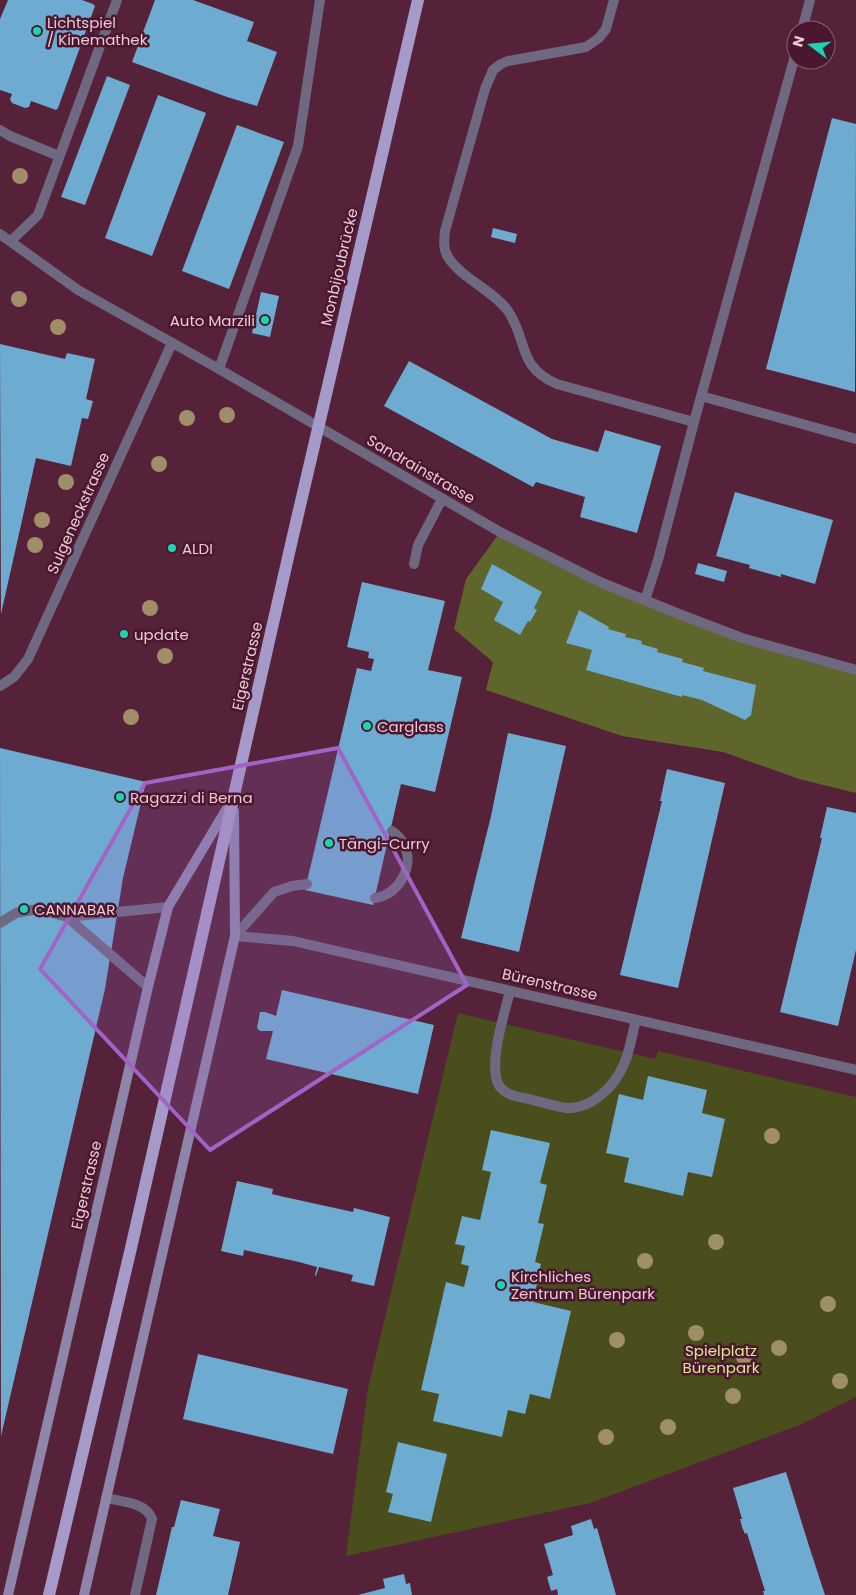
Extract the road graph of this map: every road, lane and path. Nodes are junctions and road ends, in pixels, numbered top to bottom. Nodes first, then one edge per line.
1 (116, 0) edge
2 (320, 0) edge
3 (418, 0) edge
4 (614, 0) edge
5 (810, 0) edge
6 (805, 20) edge
7 (791, 70) edge
8 (0, 130) edge
9 (60, 156) junction
10 (0, 234) edge
11 (11, 241) junction
12 (172, 343) junction
13 (219, 369) junction
14 (701, 396) junction
15 (694, 422) junction
16 (856, 439) edge
17 (442, 499) junction
18 (292, 540) joint
19 (414, 564) dead end
20 (645, 600) junction
21 (856, 670) edge
22 (0, 686) edge
23 (234, 798) junction
24 (392, 831) dead end
25 (307, 884) dead end
26 (374, 898) dead end
27 (168, 907) junction
28 (67, 917) junction
29 (0, 923) edge
30 (235, 936) junction
31 (148, 987) junction
32 (510, 991) junction
33 (636, 1020) junction
34 (856, 1070) edge
35 (106, 1498) junction
36 (8, 1595) edge
37 (49, 1595) edge
38 (84, 1595) edge
39 (135, 1595) edge

1 - 9 street
2 - 13 street
3 - 18 main road, Monbijoubrücke, bridge
4 - 15 street
5 - 6 street
7 - 14 street
8 - 9 street
9 - 11 street
10 - 11 street, Sandrainstrasse
11 - 12 street, Sandrainstrasse
12 - 13 street, Sandrainstrasse
12 - 22 street, Sulgeneckstrasse
13 - 17 street, Sandrainstrasse
14 - 15 street
14 - 16 street
15 - 20 street
17 - 19 street
17 - 20 street, Sandrainstrasse
18 - 23 main road, Eigerstrasse
20 - 21 street, Sandrainstrasse
23 - 27 main road, Eigerstrasse
23 - 30 main road, Eigerstrasse
23 - 37 main road, Eigerstrasse
24 - 26 street
25 - 30 street
27 - 28 street
27 - 31 main road, Eigerstrasse
28 - 29 street
28 - 31 street
30 - 32 street, Bürenstrasse
30 - 35 main road, Eigerstrasse
31 - 36 main road, Eigerstrasse
32 - 33 street, Bürenstrasse
32 - 33 street
33 - 34 street, Bürenstrasse
35 - 38 main road, Eigerstrasse
35 - 39 street

